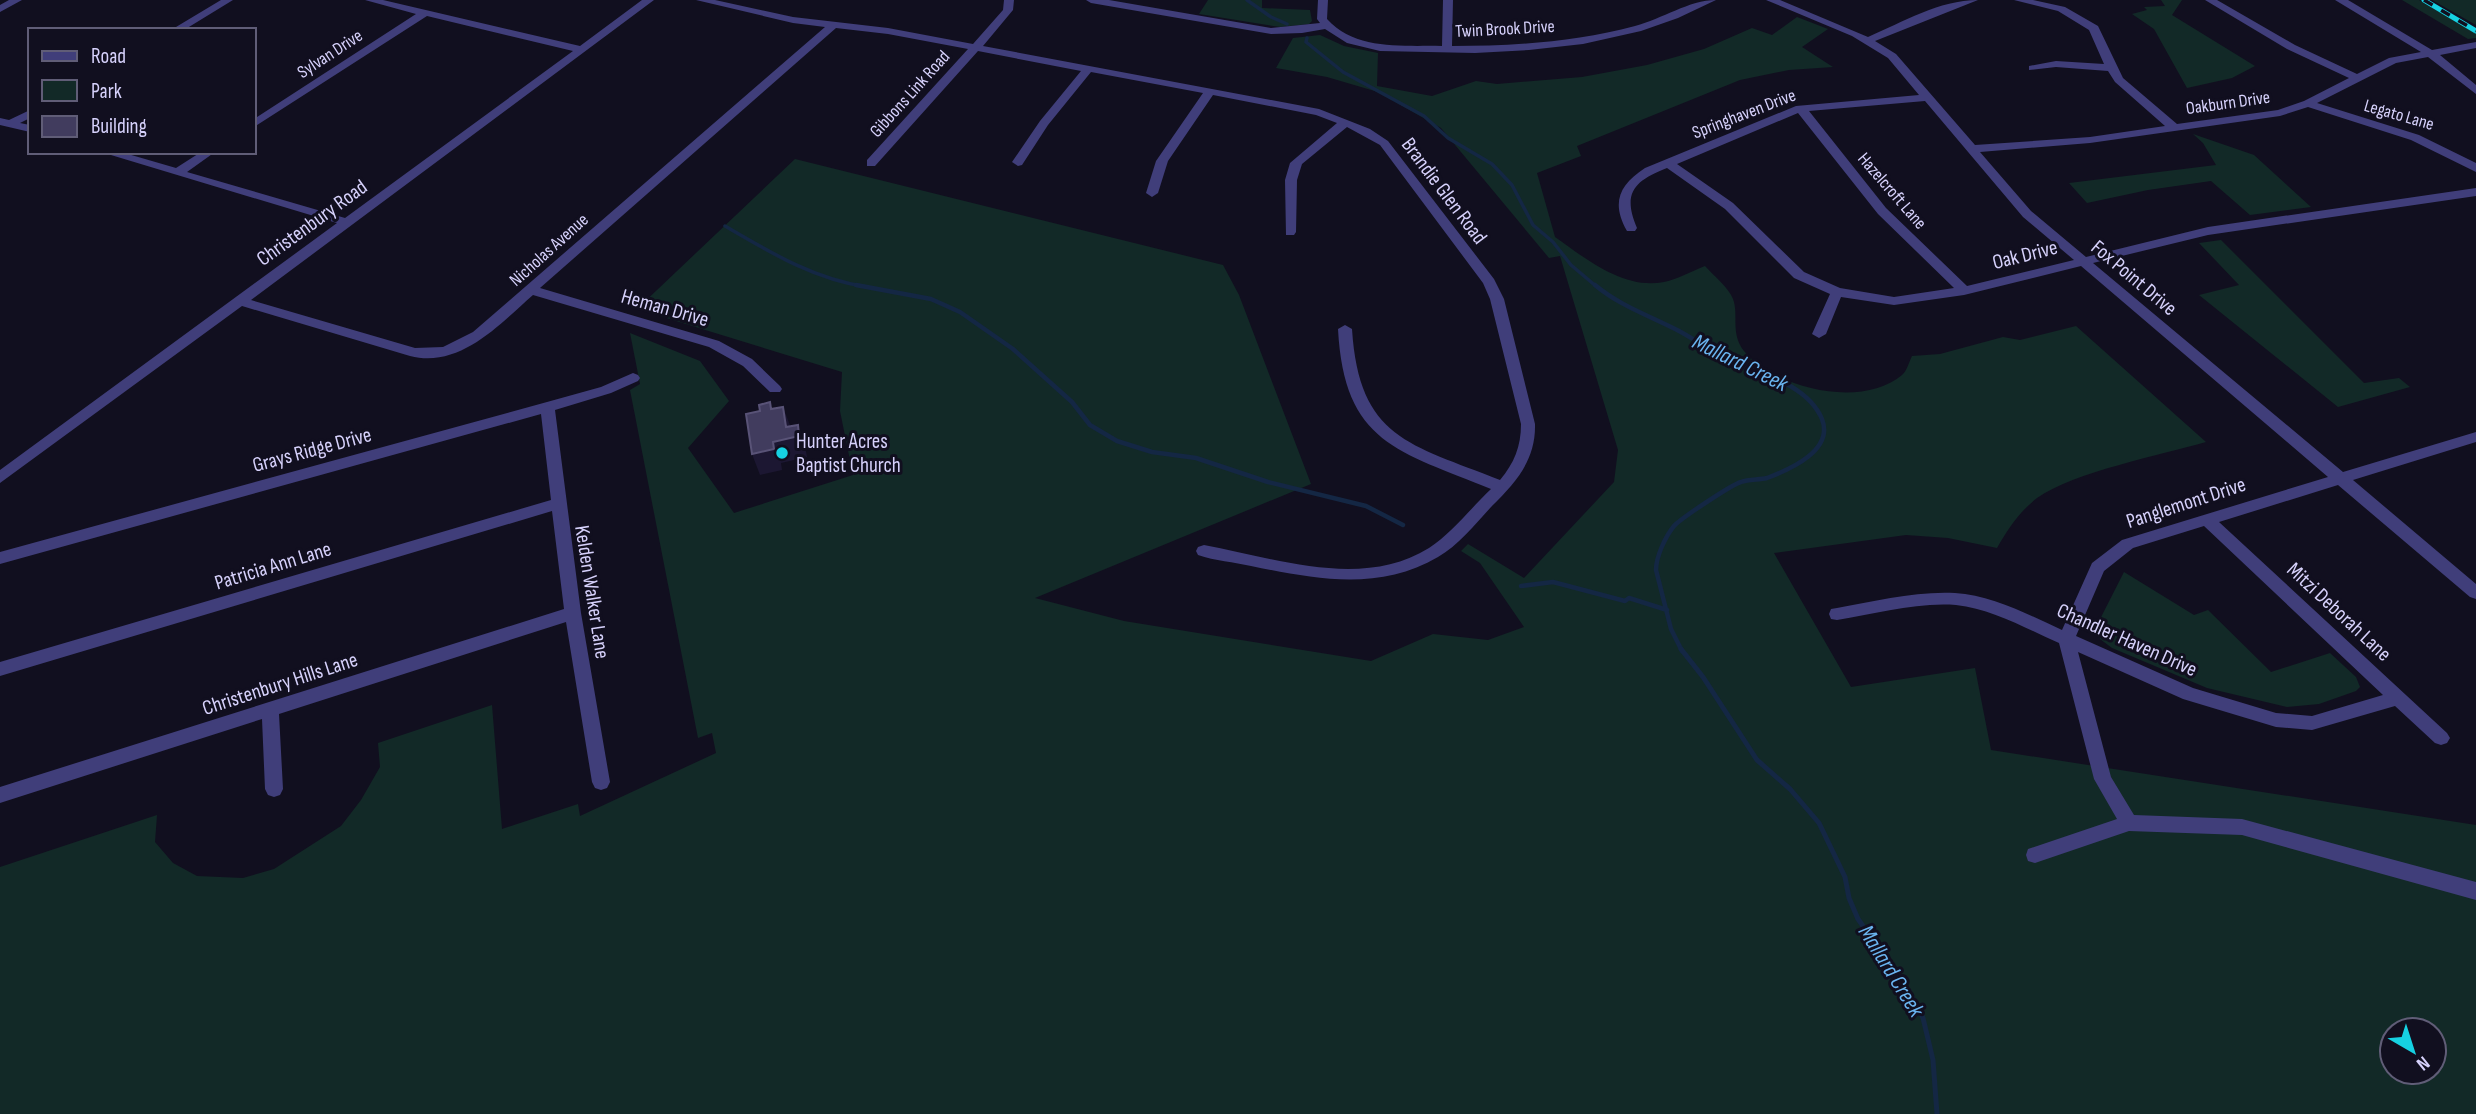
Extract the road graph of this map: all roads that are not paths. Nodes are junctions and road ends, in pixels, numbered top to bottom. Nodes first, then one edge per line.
1 (17, 0) edge
2 (228, 0) edge
3 (370, 0) edge
4 (649, 0) edge
5 (701, 0) edge
6 (1009, 0) edge
7 (1091, 0) edge
8 (1323, 0) edge
9 (1448, 0) edge
10 (1712, 0) edge
11 (1771, 0) edge
12 (1973, 0) edge
13 (2020, 0) edge
14 (2074, 0) edge
15 (2210, 0) edge
16 (2340, 0) edge
17 (0, 9) edge
18 (2061, 9) junction
19 (425, 13) junction
20 (833, 25) junction
21 (1326, 25) junction
22 (179, 28) edge
23 (1868, 40) junction
24 (2476, 45) edge
25 (975, 48) junction
26 (579, 50) junction
27 (1447, 50) junction
28 (2427, 52) junction
29 (2033, 68) dead end
30 (2111, 68) junction
31 (1088, 69) junction
32 (2355, 77) junction
33 (1210, 91) junction
34 (2476, 91) edge
35 (1926, 98) junction
36 (2308, 103) junction
37 (1800, 108) junction
38 (28, 114) edge
39 (5, 122) edge
40 (1346, 122) junction
41 (256, 123) edge
42 (28, 128) edge
43 (2175, 128) junction
44 (1972, 149) junction
45 (114, 154) edge
46 (206, 154) edge
47 (1018, 162) dead end
48 (871, 163) dead end
49 (1668, 163) junction
50 (2476, 168) edge
51 (178, 172) junction
52 (2476, 192) edge
53 (1152, 193) dead end
54 (346, 222) junction
55 (1631, 228) dead end
56 (1290, 232) dead end
57 (2081, 261) junction
58 (531, 290) junction
59 (1964, 291) junction
60 (1837, 292) junction
61 (239, 301) junction
62 (1345, 329) dead end
63 (1819, 334) dead end
64 (633, 378) dead end
65 (775, 389) dead end
66 (547, 407) junction
67 (2476, 437) edge
68 (0, 478) edge
69 (2341, 478) junction
70 (1502, 487) junction
71 (557, 504) junction
72 (2206, 519) junction
73 (1204, 551) dead end
74 (0, 558) edge
75 (2476, 593) edge
76 (573, 613) junction
77 (1837, 614) dead end
78 (2066, 639) junction
79 (0, 669) edge
80 (2397, 698) junction
81 (271, 711) junction
82 (2441, 738) dead end
83 (601, 782) dead end
84 (274, 789) dead end
85 (0, 795) edge
86 (2129, 823) junction
87 (2035, 855) dead end
88 (2476, 891) edge

1 - 17 street
2 - 22 street
3 - 19 street
4 - 26 street, Christenbury Road
5 - 20 street, Brandie Glen Road
6 - 25 street, Gibbons Link Road
7 - 21 street
8 - 21 street
9 - 27 street
10 - 27 street, Twin Brook Drive
11 - 23 street, Fox Point Drive
12 - 23 street
13 - 18 street
14 - 18 street
15 - 32 street
16 - 28 street
18 - 30 street
19 - 26 street
19 - 41 street, Sylvan Drive
20 - 25 street, Brandie Glen Road
20 - 58 street, Nicholas Avenue
21 - 27 street, Twin Brook Drive
23 - 35 street, Fox Point Drive
24 - 28 street, Oakburn Drive
25 - 31 street, Brandie Glen Road
25 - 48 street, Gibbons Link Road
26 - 54 street, Christenbury Road
28 - 32 street, Oakburn Drive
28 - 34 street
29 - 30 street
30 - 43 street
31 - 33 street, Brandie Glen Road
31 - 47 street
32 - 36 street, Oakburn Drive
33 - 40 street, Brandie Glen Road
33 - 53 street
35 - 37 street, Springhaven Drive
35 - 44 street, Fox Point Drive
36 - 43 street, Oakburn Drive
36 - 50 street, Legato Lane
37 - 49 street, Springhaven Drive
37 - 59 street, Hazelcroft Lane
38 - 39 street
39 - 42 street
40 - 56 street
40 - 70 street, Brandie Glen Road
43 - 44 street, Oakburn Drive
44 - 57 street, Fox Point Drive
45 - 51 street
46 - 51 street
49 - 55 street, Springhaven Drive
49 - 60 street, Oak Drive
51 - 54 street
52 - 57 street, Oak Drive
54 - 61 street, Christenbury Road
57 - 59 street, Oak Drive
57 - 69 street, Fox Point Drive
58 - 61 street, Nicholas Avenue
58 - 65 street, Heman Drive
59 - 60 street, Oak Drive
60 - 63 street
61 - 68 street, Christenbury Road
62 - 70 street
64 - 66 street, Grays Ridge Drive
66 - 71 street, Kelden Walker Lane
66 - 74 street, Grays Ridge Drive
67 - 69 street, Panglemont Drive
69 - 72 street, Panglemont Drive
69 - 75 street, Fox Point Drive
70 - 73 street, Brandie Glen Road
71 - 76 street, Kelden Walker Lane
71 - 79 street, Patricia Ann Lane
72 - 78 street, Panglemont Drive
72 - 80 street, Mitzi Deborah Lane
76 - 81 street, Christenbury Hills Lane
76 - 83 street, Kelden Walker Lane
77 - 78 street, Chandler Haven Drive
78 - 80 street, Chandler Haven Drive
78 - 86 street
80 - 82 street, Mitzi Deborah Lane
81 - 84 street
81 - 85 street, Christenbury Hills Lane
86 - 87 street
86 - 88 street

